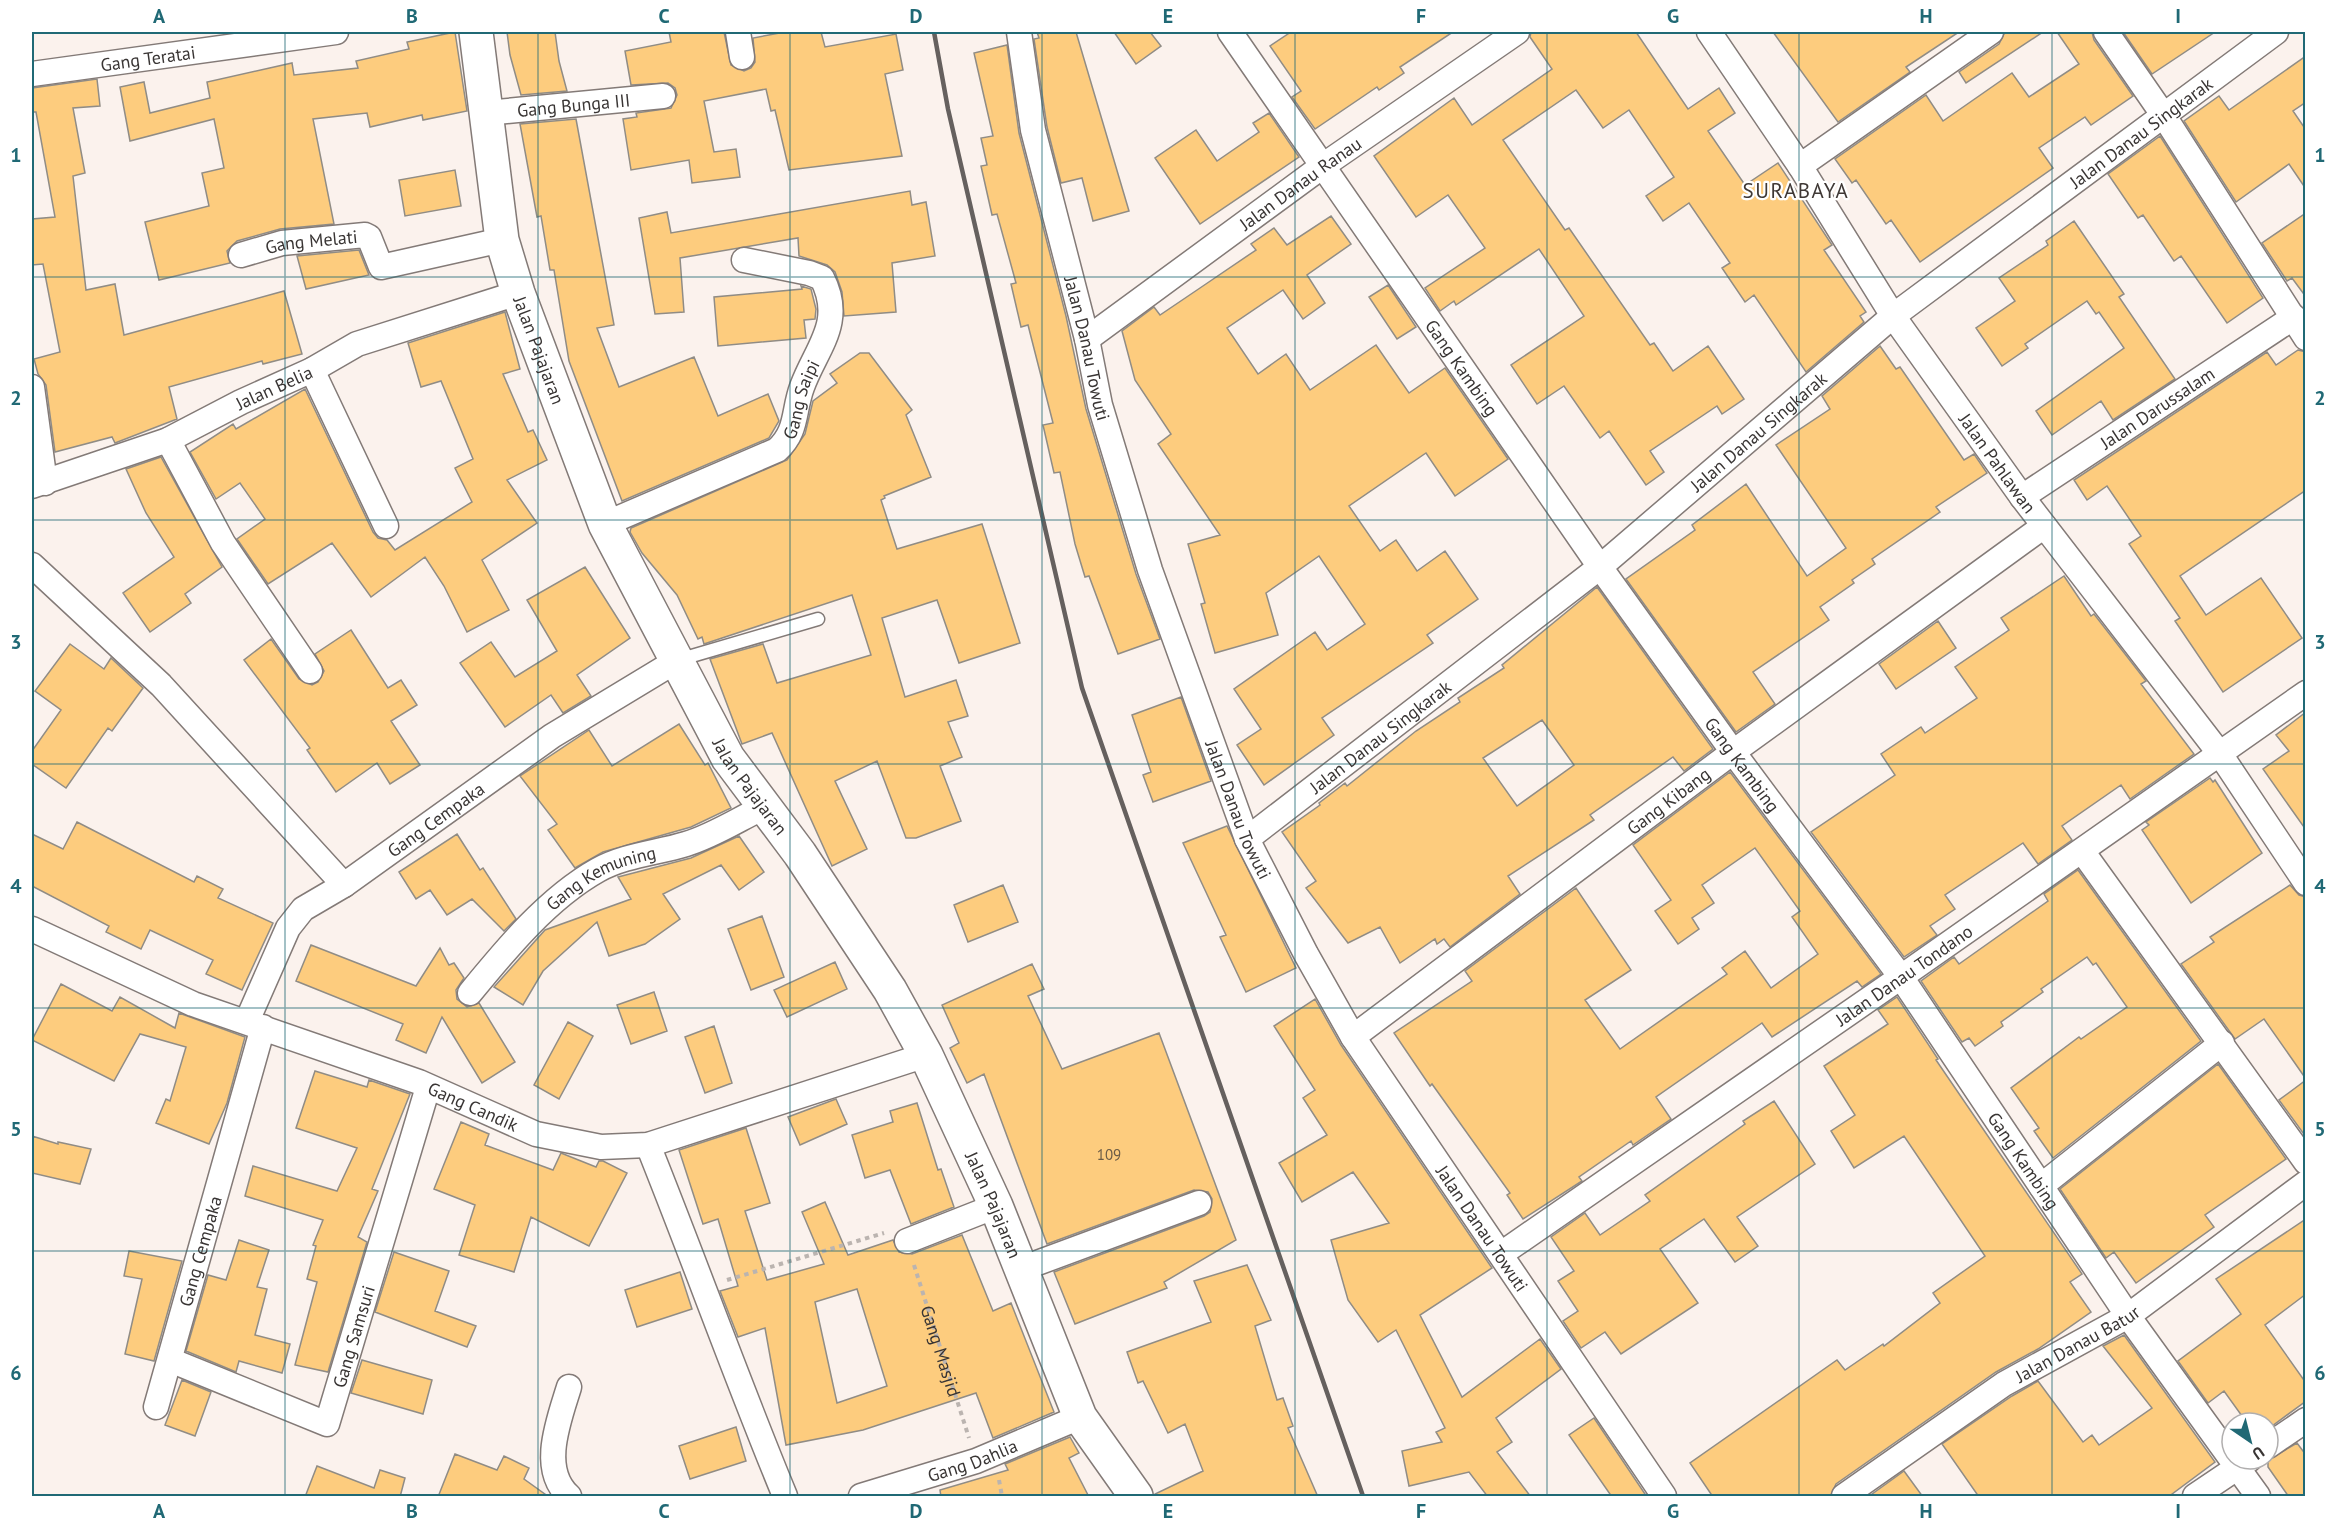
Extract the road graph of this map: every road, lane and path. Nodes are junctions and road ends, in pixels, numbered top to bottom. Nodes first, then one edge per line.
1 (336, 32) edge
2 (476, 32) edge
3 (738, 32) edge
4 (1020, 32) edge
5 (1230, 32) edge
6 (1517, 32) edge
7 (1709, 32) edge
8 (1991, 32) edge
9 (2106, 32) edge
10 (2276, 32) edge
11 (742, 57) dead end
12 (32, 74) edge
13 (663, 96) dead end
14 (486, 113) junction
15 (2164, 116) junction
16 (1324, 165) junction
17 (1800, 166) junction
18 (502, 240) junction
19 (241, 255) dead end
20 (744, 260) dead end
21 (518, 292) junction
22 (1893, 316) junction
23 (2300, 327) edge
24 (1087, 339) junction
25 (312, 370) junction
26 (32, 387) edge
27 (168, 440) junction
28 (38, 484) edge
29 (2022, 497) junction
30 (605, 524) junction
31 (386, 526) dead end
32 (2044, 526) junction
33 (32, 565) edge
34 (1600, 567) junction
35 (818, 619) dead end
36 (676, 661) junction
37 (310, 671) dead end
38 (2306, 693) edge
39 (1733, 752) junction
40 (2220, 754) junction
41 (764, 807) junction
42 (1247, 839) junction
43 (2082, 851) junction
44 (2306, 883) edge
45 (344, 885) junction
46 (32, 929) edge
47 (1901, 978) junction
48 (470, 993) dead end
49 (255, 1024) junction
50 (1353, 1036) junction
51 (2222, 1043) junction
52 (926, 1055) junction
53 (428, 1087) junction
54 (648, 1145) junction
55 (2306, 1162) edge
56 (2306, 1183) edge
57 (2041, 1186) junction
58 (1199, 1203) dead end
59 (996, 1206) junction
60 (907, 1241) junction
61 (1501, 1254) junction
62 (1021, 1269) junction
63 (704, 1286) junction
64 (2128, 1317) junction
65 (170, 1360) junction
66 (569, 1387) dead end
67 (156, 1407) dead end
68 (1080, 1417) junction
69 (2306, 1420) edge
70 (2220, 1435) edge
71 (2280, 1438) edge
72 (976, 1461) junction
73 (2233, 1471) edge
74 (2246, 1471) edge
75 (569, 1497) edge
76 (785, 1497) edge
77 (861, 1497) edge
78 (1136, 1497) edge
79 (1664, 1497) edge
80 (1844, 1497) edge
81 (2195, 1497) edge
82 (2258, 1497) edge

1 - 12 street, Gang Teratai
2 - 14 main road, Jalan Pajajaran
3 - 11 street
4 - 24 street, Jalan Danau Towuti
5 - 16 street, Gang Kambing
6 - 16 street, Jalan Danau Ranau
7 - 17 street, Jalan Pahlawan
8 - 17 street
9 - 15 street
10 - 15 street, Jalan Danau Singkarak
13 - 14 street, Gang Bunga III
14 - 18 main road, Jalan Pajajaran
15 - 22 street, Jalan Danau Singkarak
15 - 23 street
16 - 24 street, Jalan Danau Ranau
16 - 34 street, Gang Kambing
17 - 22 street, Jalan Pahlawan
18 - 19 street, Gang Melati
18 - 21 main road, Jalan Pajajaran
20 - 30 street, Gang Saipi
21 - 25 street, Jalan Belia
21 - 30 main road, Jalan Pajajaran
22 - 29 street, Jalan Pahlawan
22 - 34 street, Jalan Danau Singkarak
23 - 29 street, Jalan Darussalam
24 - 42 street, Jalan Danau Towuti
25 - 27 street, Jalan Belia
25 - 31 street
26 - 28 street
27 - 28 street, Jalan Belia
27 - 37 street
29 - 32 street, Jalan Pahlawan
30 - 36 main road, Jalan Pajajaran
32 - 39 street, Gang Kibang
32 - 40 street, Jalan Pahlawan
33 - 45 street
34 - 39 street, Gang Kambing
34 - 42 street, Jalan Danau Singkarak
35 - 36 lane
36 - 41 main road, Jalan Pajajaran
36 - 45 street, Gang Cempaka
38 - 40 street, Jalan Danau Tondano
39 - 47 street, Gang Kambing
39 - 50 street, Gang Kibang
40 - 43 street, Jalan Danau Tondano
40 - 44 street, Jalan Pahlawan
41 - 48 street, Gang Kemuning
41 - 52 main road, Jalan Pajajaran
42 - 50 street, Jalan Danau Towuti
43 - 47 street, Jalan Danau Tondano
43 - 51 street
45 - 49 street, Gang Cempaka
46 - 49 street, Gang Candik
47 - 57 street, Gang Kambing
47 - 61 street, Jalan Danau Tondano
49 - 53 street, Gang Candik
49 - 65 street, Gang Cempaka
50 - 61 street, Jalan Danau Towuti
51 - 55 street
51 - 57 street
52 - 54 street, Gang Candik
52 - 59 main road, Jalan Pajajaran
53 - 54 street, Gang Candik
53 - 65 street, Gang Samsuri
54 - 63 street
56 - 64 street, Jalan Danau Batur
57 - 64 street, Gang Kambing
58 - 62 street
59 - 60 street
59 - 62 main road, Jalan Pajajaran
60 - 63 path
60 - 72 path, Gang Masjid
61 - 79 street, Jalan Danau Towuti
62 - 68 main road, Jalan Pajajaran
63 - 76 street
64 - 70 street, Gang Kambing
64 - 80 street, Jalan Danau Batur
65 - 67 street, Gang Cempaka
66 - 75 street
68 - 72 street, Gang Dahlia
68 - 78 main road, Jalan Pajajaran
69 - 71 street
72 - 77 street, Gang Dahlia
73 - 81 street
74 - 82 street, Gang Kambing

